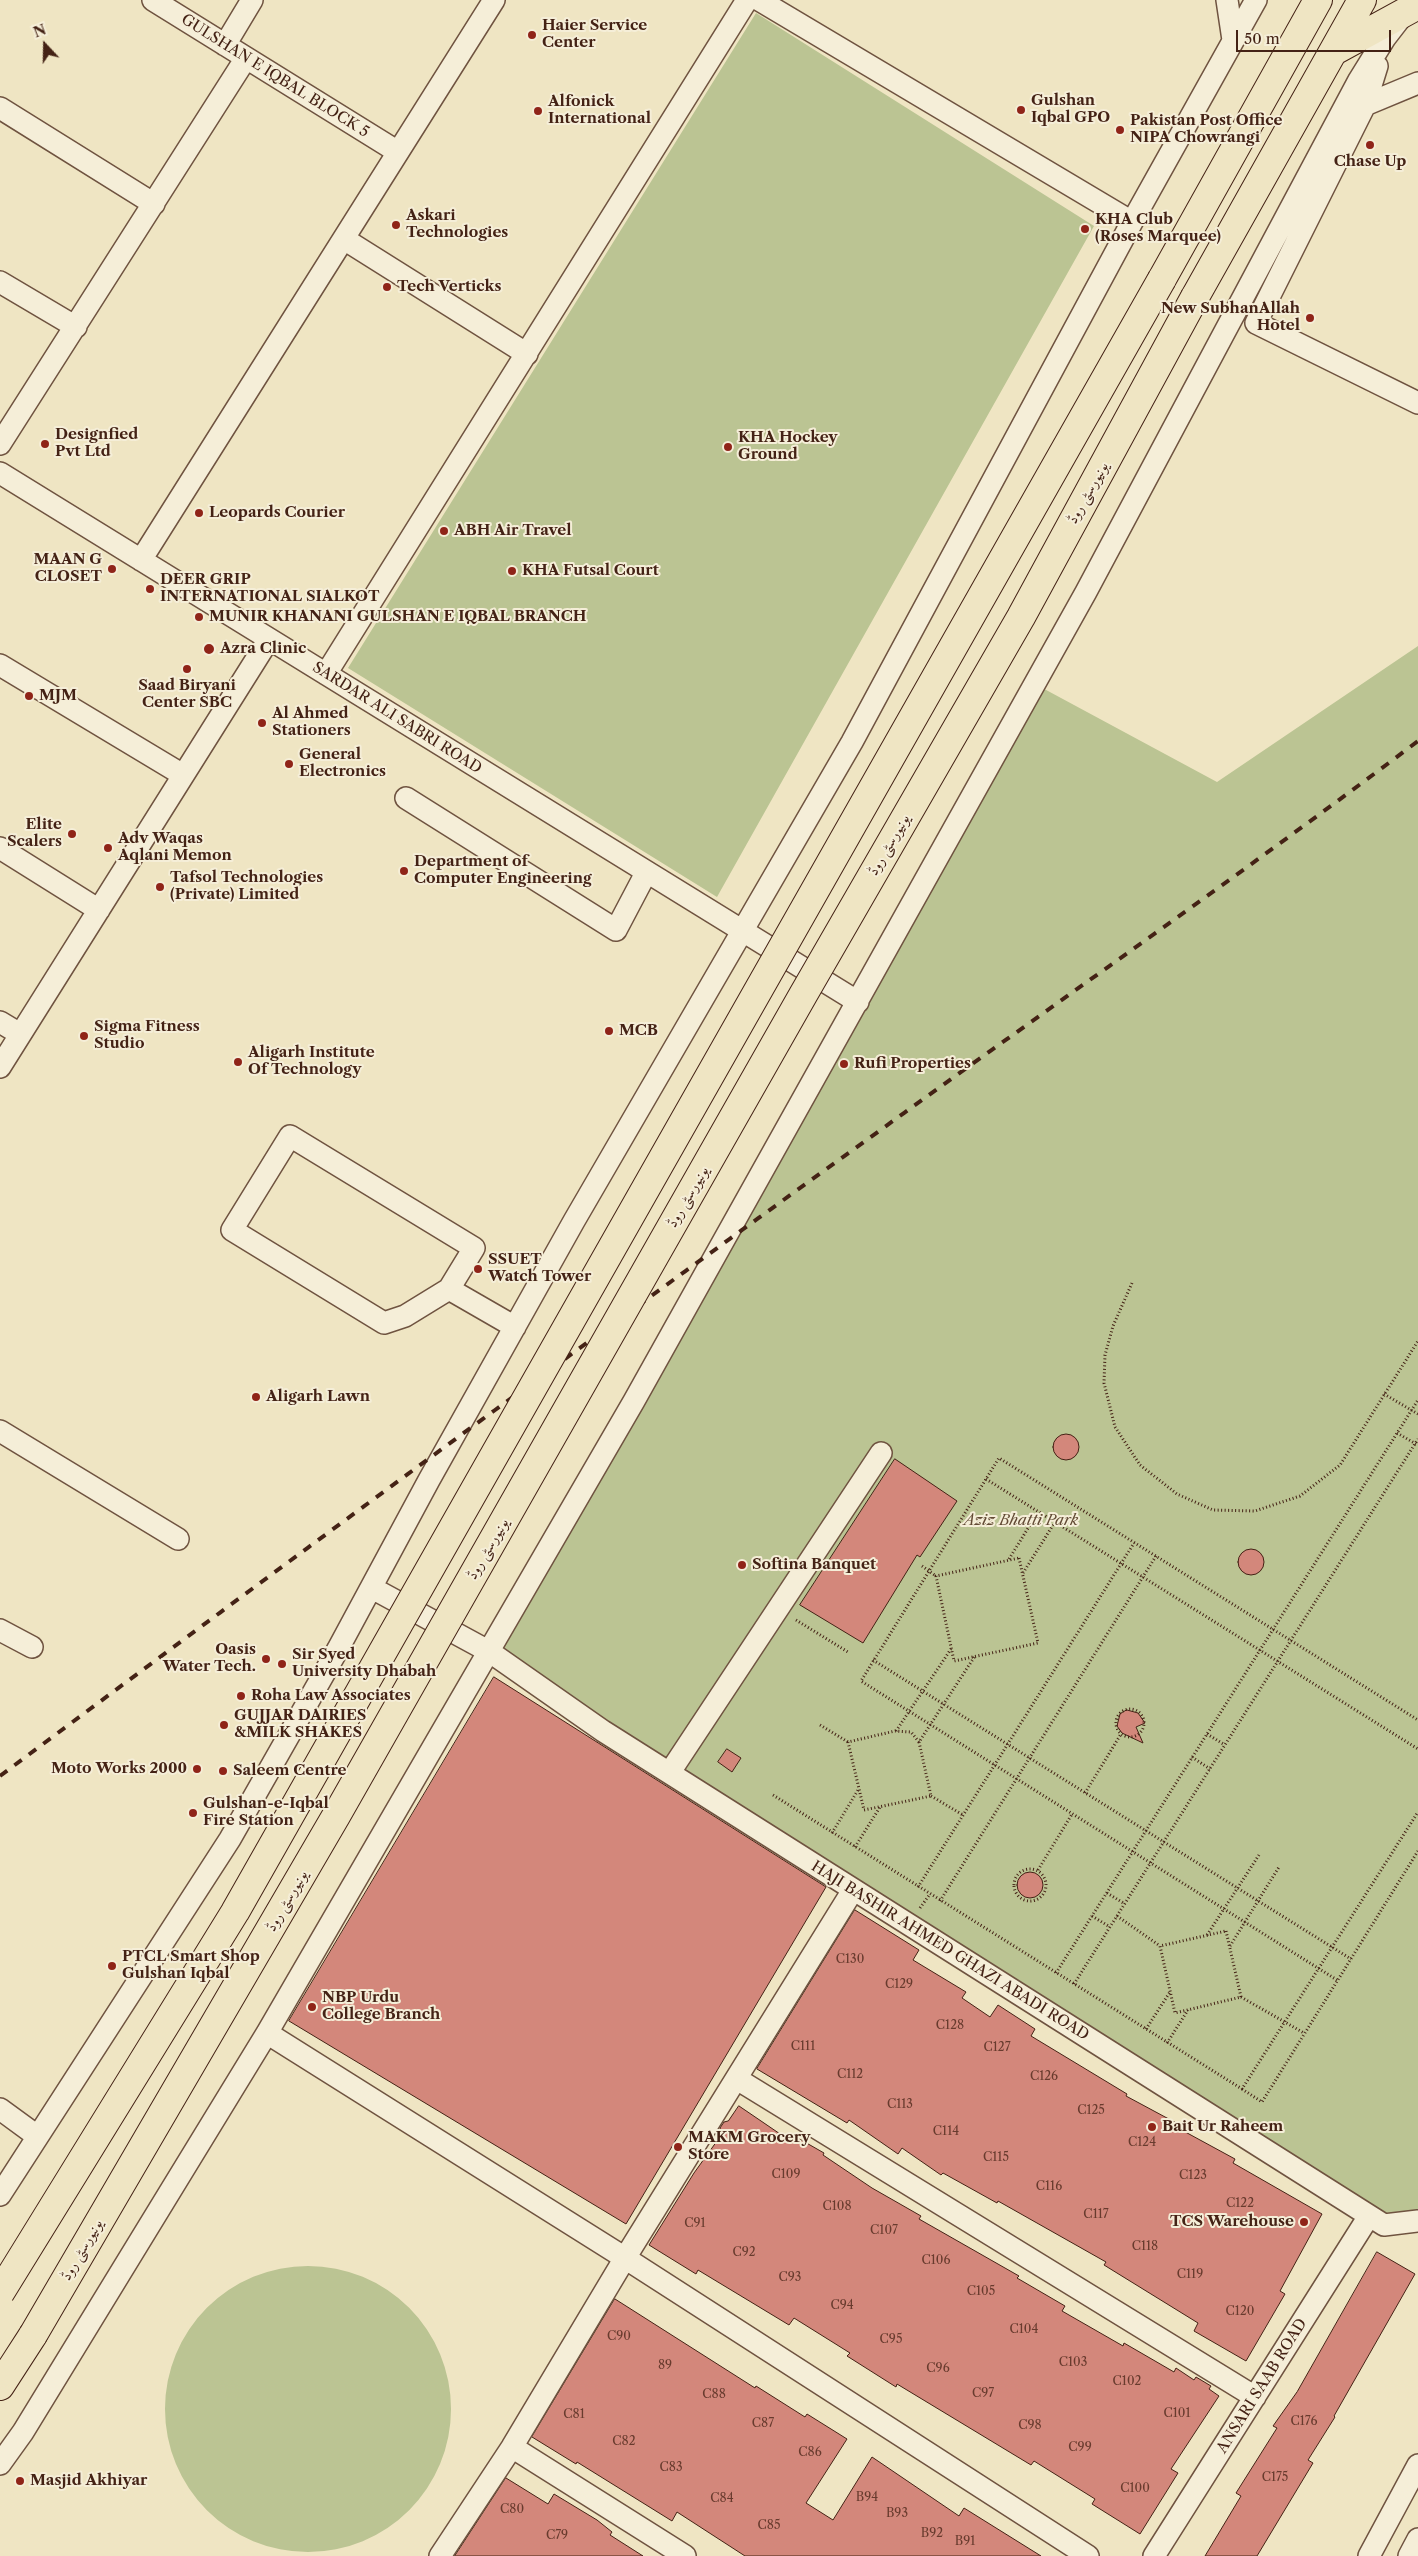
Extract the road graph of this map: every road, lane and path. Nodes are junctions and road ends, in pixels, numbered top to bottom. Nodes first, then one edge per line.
1 (153, 0) edge
2 (252, 0) edge
3 (494, 0) edge
4 (747, 0) edge
5 (759, 0) edge
6 (1227, 0) edge
7 (1256, 0) edge
8 (1318, 0) edge
9 (1362, 0) edge
10 (1411, 5) edge
11 (1385, 38) junction
12 (1233, 40) junction
13 (225, 45) junction
14 (1333, 51) junction
15 (246, 58) junction
16 (1418, 83) edge
17 (1365, 105) junction
18 (0, 108) edge
19 (398, 152) junction
20 (154, 204) junction
21 (1132, 222) junction
22 (344, 239) junction
23 (0, 282) edge
24 (1235, 312) junction
25 (1256, 323) junction
26 (76, 327) junction
27 (527, 354) junction
28 (1418, 403) edge
29 (0, 444) edge
30 (0, 473) edge
31 (141, 560) junction
32 (268, 639) junction
33 (0, 665) edge
34 (326, 674) junction
35 (183, 776) junction
36 (406, 798) dead end
37 (0, 848) edge
38 (646, 873) junction
39 (99, 910) junction
40 (742, 932) junction
41 (858, 1002) junction
42 (0, 1022) edge
43 (20, 1034) junction
44 (0, 1067) edge
45 (1132, 1284) dead end
46 (449, 1289) junction
47 (515, 1327) junction
48 (1418, 1341) edge
49 (1384, 1394) junction
50 (1418, 1400) edge
51 (1412, 1410) junction
52 (1418, 1414) edge
53 (0, 1431) edge
54 (1397, 1433) junction
55 (1418, 1439) edge
56 (1417, 1444) edge
57 (881, 1453) dead end
58 (986, 1479) junction
59 (1038, 1512) junction
60 (1055, 1522) junction
61 (178, 1539) dead end
62 (1134, 1543) junction
63 (1156, 1556) junction
64 (1008, 1560) junction
65 (1121, 1564) junction
66 (922, 1566) dead end
67 (929, 1571) junction
68 (1023, 1574) junction
69 (936, 1576) junction
70 (1142, 1577) junction
71 (372, 1588) junction
72 (778, 1609) junction
73 (1273, 1629) junction
74 (0, 1630) edge
75 (1291, 1640) junction
76 (32, 1646) dead end
77 (951, 1648) junction
78 (1260, 1650) junction
79 (490, 1652) junction
80 (848, 1652) dead end
81 (975, 1656) junction
82 (873, 1660) junction
83 (1278, 1661) junction
84 (922, 1691) junction
85 (944, 1705) junction
86 (909, 1711) junction
87 (1418, 1720) edge
88 (820, 1724) dead end
89 (931, 1725) junction
90 (895, 1731) junction
91 (1122, 1734) junction
92 (1207, 1734) junction
93 (848, 1742) junction
94 (919, 1742) junction
95 (1007, 1744) junction
96 (1225, 1745) junction
97 (1418, 1749) edge
98 (1192, 1757) junction
99 (1029, 1758) junction
100 (995, 1765) junction
101 (1210, 1769) junction
102 (670, 1772) junction
103 (1016, 1778) junction
104 (858, 1790) junction
105 (1085, 1793) junction
106 (773, 1795) dead end
107 (931, 1796) junction
108 (880, 1807) junction
109 (1418, 1812) edge
110 (1072, 1814) junction
111 (963, 1815) junction
112 (1146, 1831) junction
113 (832, 1833) junction
114 (1164, 1842) junction
115 (855, 1847) junction
116 (1418, 1851) edge
117 (1132, 1852) junction
118 (1259, 1855) dead end
119 (1150, 1863) junction
120 (1279, 1867) dead end
121 (1038, 1870) junction
122 (918, 1887) junction
123 (853, 1890) junction
124 (1107, 1893) junction
125 (940, 1900) junction
126 (1258, 1901) junction
127 (1125, 1904) junction
128 (1224, 1909) junction
129 (1092, 1916) junction
130 (1117, 1916) junction
131 (1245, 1922) junction
132 (1110, 1927) junction
133 (1207, 1935) junction
134 (1160, 1946) junction
135 (1230, 1947) junction
136 (1332, 1948) junction
137 (1351, 1959) junction
138 (1319, 1969) junction
139 (1056, 1973) junction
140 (1337, 1980) junction
141 (1074, 1984) junction
142 (1170, 1992) junction
143 (1241, 1997) junction
144 (1189, 2010) junction
145 (1285, 2022) junction
146 (1146, 2029) junction
147 (267, 2033) junction
148 (1304, 2034) junction
149 (1167, 2042) junction
150 (737, 2079) junction
151 (1242, 2089) junction
152 (0, 2109) edge
153 (37, 2136) junction
154 (0, 2195) edge
155 (1369, 2216) junction
156 (1418, 2222) edge
157 (625, 2258) junction
158 (0, 2293) edge
159 (0, 2386) edge
160 (1255, 2397) junction
161 (512, 2447) junction
162 (0, 2464) edge
163 (1418, 2465) edge
164 (440, 2556) edge
165 (685, 2556) edge
166 (1088, 2556) edge
167 (1154, 2556) edge
168 (1369, 2556) edge

1 - 13 street, GULSHAN E IQBAL BLOCK 5
2 - 13 street
3 - 19 street
4 - 27 street
5 - 21 street
6 - 12 street
7 - 12 street
8 - 158 main road, bridge
9 - 14 main road, یونیورسٹی روڈ
10 - 11 street
10 - 14 main road
11 - 17 street
11 - 24 street
12 - 21 street
13 - 15 street, GULSHAN E IQBAL BLOCK 5
14 - 159 main road, یونیورسٹی روڈ, bridge
15 - 19 street, GULSHAN E IQBAL BLOCK 5
15 - 20 street
16 - 17 street
17 - 25 street
18 - 20 street
19 - 22 street
20 - 26 street
21 - 40 street
22 - 27 street
22 - 31 street
23 - 26 street
24 - 25 street
24 - 41 street
25 - 28 street
26 - 29 street
27 - 34 street
30 - 31 street, SARDAR ALI SABRI ROAD
31 - 32 street, SARDAR ALI SABRI ROAD
32 - 34 street, SARDAR ALI SABRI ROAD
32 - 35 street
33 - 35 street
34 - 38 street, SARDAR ALI SABRI ROAD
35 - 39 street
36 - 38 street
37 - 39 street
38 - 40 street, SARDAR ALI SABRI ROAD
39 - 43 street
40 - 41 street, SARDAR ALI SABRI ROAD
40 - 47 street
41 - 79 street
42 - 43 street
43 - 44 street
45 - 49 path
46 - 46 street
46 - 47 street
47 - 71 street
48 - 49 path
49 - 51 path
50 - 51 path
51 - 52 path
51 - 54 path
53 - 61 street
54 - 56 path
54 - 73 path
55 - 56 path
56 - 75 path
57 - 72 street
58 - 59 path
58 - 62 path
58 - 67 path
59 - 60 path
59 - 64 path
60 - 65 path
60 - 68 path
62 - 63 path
62 - 65 path
63 - 70 path
63 - 73 path
64 - 68 path
64 - 69 path
65 - 70 path
65 - 95 path
66 - 67 path
67 - 69 path
67 - 82 path
68 - 81 path
69 - 77 path
70 - 78 path
70 - 99 path
71 - 79 street, HAJI BASHIR AHMED GHAZI ABADI ROAD
71 - 153 street
72 - 80 path
72 - 102 street
73 - 75 path
73 - 78 path
74 - 76 street
75 - 83 path
75 - 87 path
77 - 81 path
77 - 84 path
78 - 83 path
78 - 92 path
79 - 102 street, HAJI BASHIR AHMED GHAZI ABADI ROAD
79 - 147 street
81 - 85 path
82 - 84 path
82 - 86 path
83 - 96 path
83 - 97 path
84 - 85 path
84 - 86 path
85 - 89 path
85 - 95 path
86 - 89 path
86 - 90 path
88 - 93 path
89 - 94 path
89 - 100 path
90 - 93 path
90 - 94 path
91 - 91 path
91 - 105 path
92 - 96 path
92 - 98 path
93 - 104 path
94 - 107 path
95 - 99 path
95 - 100 path
96 - 101 path
98 - 101 path
98 - 112 path
99 - 103 path
99 - 105 path
100 - 103 path
100 - 111 path
101 - 114 path
102 - 123 street, HAJI BASHIR AHMED GHAZI ABADI ROAD
103 - 110 path
103 - 125 path
104 - 108 path
104 - 113 path
105 - 112 path
106 - 113 path
107 - 108 path
107 - 111 path
108 - 115 path
109 - 136 path
110 - 117 path
110 - 121 path
111 - 122 path
112 - 114 path
112 - 117 path
113 - 115 path
114 - 119 path
114 - 126 path
115 - 122 path
116 - 137 path
117 - 119 path
117 - 124 path
118 - 128 path
119 - 127 path
119 - 128 path
120 - 126 path
121 - 121 path
122 - 125 path
123 - 150 street
123 - 155 street, HAJI BASHIR AHMED GHAZI ABADI ROAD
124 - 127 path
124 - 129 path
125 - 139 path
126 - 131 path
126 - 136 path
127 - 130 path
128 - 131 path
128 - 133 path
129 - 132 path
129 - 139 path
130 - 132 path
130 - 134 path
131 - 135 path
131 - 138 path
132 - 141 path
133 - 134 path
133 - 135 path
134 - 142 path
135 - 143 path
136 - 137 path
136 - 138 path
137 - 140 path
138 - 140 path
138 - 145 path
139 - 141 path
140 - 148 path
141 - 146 path
142 - 144 path
142 - 146 path
143 - 144 path
143 - 145 path
144 - 149 path
145 - 148 path
145 - 151 path
146 - 149 path
147 - 157 street
147 - 162 street
148 - 151 path
149 - 151 path
150 - 157 street
150 - 160 street
152 - 153 street
153 - 154 street
155 - 156 street, HAJI BASHIR AHMED GHAZI ABADI ROAD
155 - 160 street, ANSARI SAAB ROAD
157 - 161 street
157 - 166 street
160 - 167 street, ANSARI SAAB ROAD
161 - 164 street
161 - 165 street
163 - 168 street

